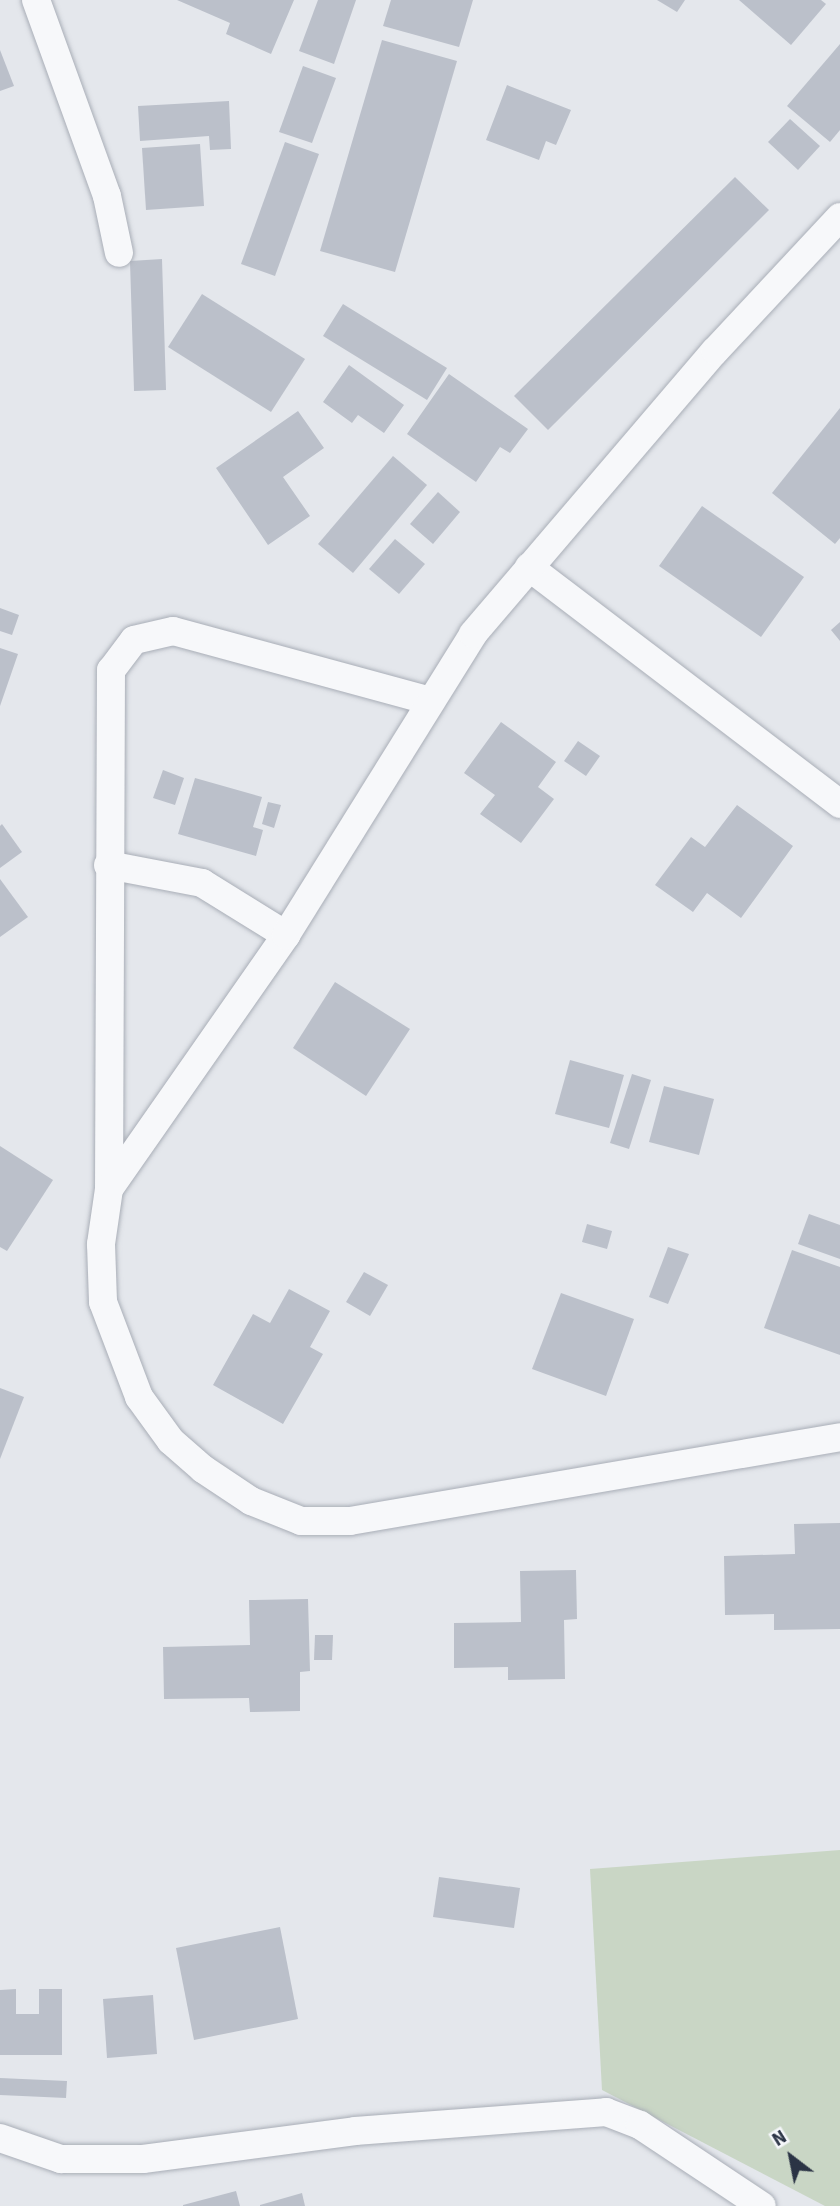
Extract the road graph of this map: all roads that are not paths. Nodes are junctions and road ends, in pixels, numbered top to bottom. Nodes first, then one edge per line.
1 (36, 0) edge
2 (840, 217) edge
3 (119, 253) dead end
4 (529, 567) junction
5 (427, 700) junction
6 (840, 804) edge
7 (108, 865) junction
8 (286, 935) junction
9 (109, 1189) junction
10 (840, 1437) edge
11 (0, 2138) edge
12 (762, 2206) edge

1 - 3 street
2 - 4 street
4 - 5 street
4 - 6 street
5 - 7 street
5 - 8 street
7 - 8 street
7 - 9 street
8 - 9 street
9 - 10 street
11 - 12 street

